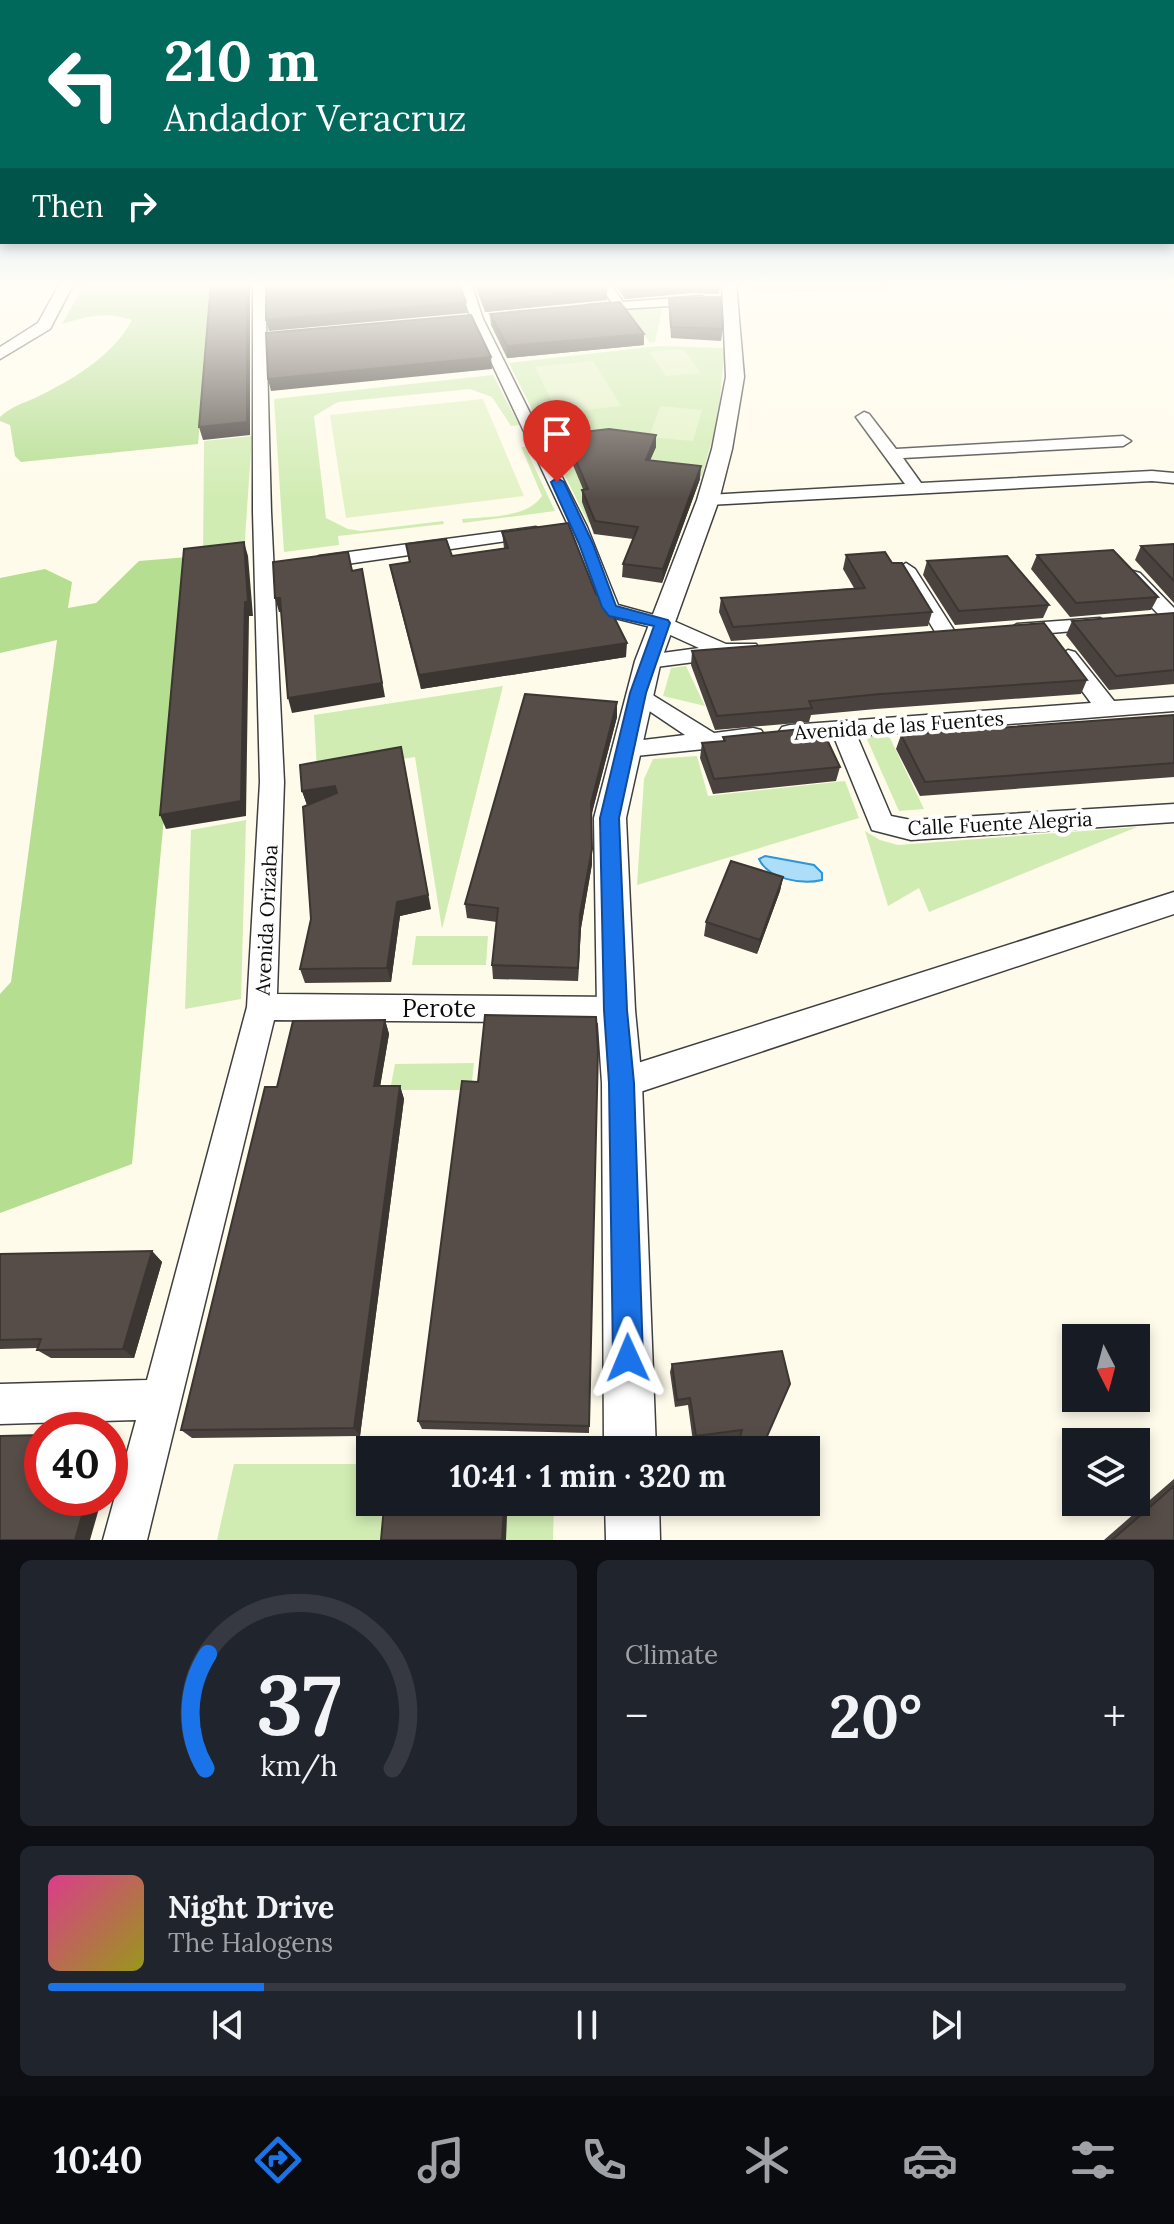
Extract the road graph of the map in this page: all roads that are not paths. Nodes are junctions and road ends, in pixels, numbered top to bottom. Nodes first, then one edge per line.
1 (266, 355) edge
2 (492, 355) edge
3 (734, 355) edge
4 (864, 417) dead end
5 (1123, 441) dead end
6 (891, 454) junction
7 (1174, 478) edge
8 (917, 489) junction
9 (708, 500) junction
10 (563, 529) junction
11 (1116, 559) edge
12 (279, 567) junction
13 (906, 569) edge
14 (1047, 605) edge
15 (1174, 618) edge
16 (662, 623) junction
17 (1055, 628) junction
18 (989, 632) edge
19 (917, 637) edge
20 (768, 647) edge
21 (723, 651) junction
22 (648, 661) junction
23 (638, 693) junction
24 (1174, 704) edge
25 (1108, 709) junction
26 (842, 728) junction
27 (710, 741) junction
28 (626, 749) junction
29 (1174, 813) edge
30 (1174, 903) edge
31 (262, 1007) junction
32 (616, 1010) junction
33 (622, 1083) junction
34 (163, 1399) junction
35 (0, 1404) edge
36 (630, 1436) edge
37 (632, 1516) edge
38 (125, 1540) edge
39 (633, 1540) edge

1 - 12 street, Avenida Orizaba
2 - 10 street
3 - 9 street
4 - 6 street
5 - 6 street
6 - 8 street
7 - 8 street
8 - 9 street
9 - 16 street
10 - 12 street
10 - 16 street
11 - 15 street
12 - 31 street, Avenida Orizaba
13 - 19 street
14 - 17 street
15 - 17 street
16 - 21 street
16 - 22 street
17 - 18 street
17 - 25 street
20 - 21 street
21 - 22 street
22 - 23 street
23 - 27 street
23 - 28 street
24 - 25 street, Avenida de las Fuentes
25 - 26 street, Avenida de las Fuentes
26 - 27 street, Avenida de las Fuentes
26 - 29 street, Calle Fuente Alegria
27 - 28 street, Avenida de las Fuentes
28 - 32 street
30 - 33 street
31 - 32 street, Perote
31 - 34 street, Avenida Orizaba
32 - 33 street
33 - 36 street
34 - 35 street
34 - 38 street, Avenida Orizaba
37 - 39 street

